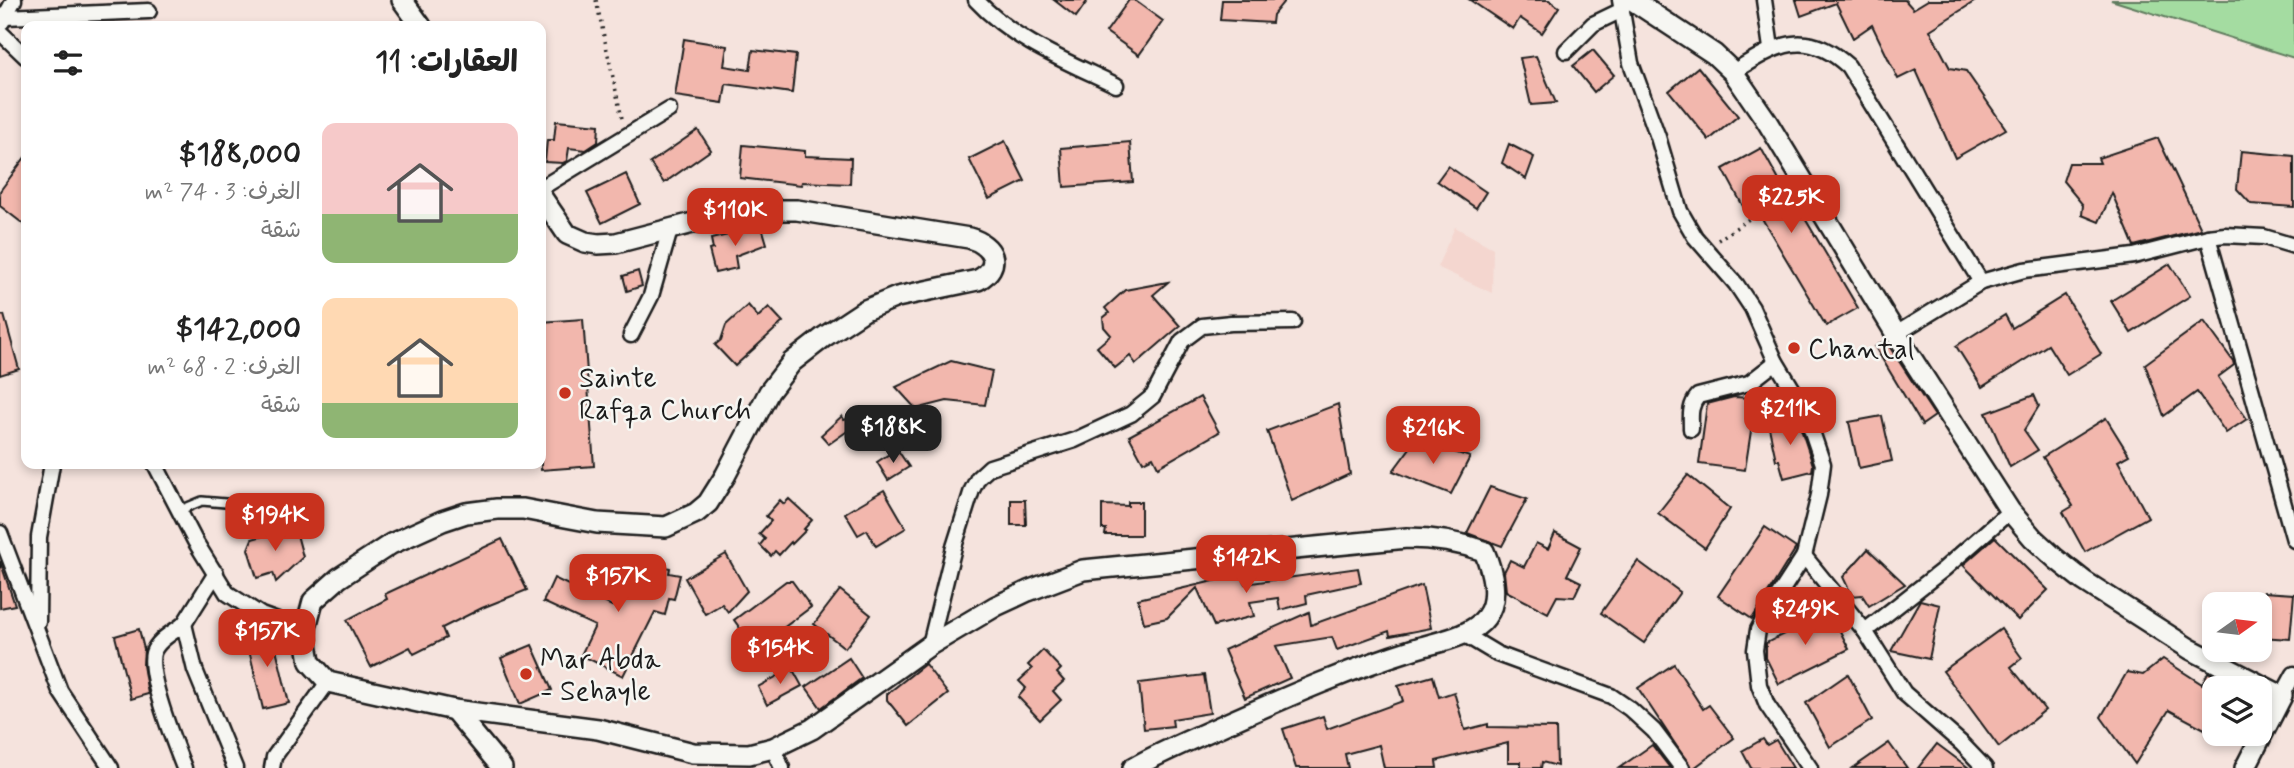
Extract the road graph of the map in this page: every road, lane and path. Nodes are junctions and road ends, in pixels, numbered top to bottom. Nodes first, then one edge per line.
1 (13, 0) edge
2 (402, 0) edge
3 (596, 0) edge
4 (976, 0) edge
5 (1764, 0) edge
6 (1635, 4) edge
7 (149, 11) dead end
8 (44, 21) edge
9 (417, 21) edge
10 (21, 23) edge
11 (2, 25) edge
12 (1771, 48) junction
13 (21, 50) edge
14 (1566, 51) dead end
15 (1733, 72) junction
16 (1116, 85) dead end
17 (669, 110) dead end
18 (625, 135) junction
19 (1803, 181) junction
20 (546, 185) edge
21 (546, 203) edge
22 (670, 230) junction
23 (2208, 237) junction
24 (2294, 246) edge
25 (1706, 248) junction
26 (1981, 282) junction
27 (1293, 322) dead end
28 (1896, 334) junction
29 (631, 335) dead end
30 (1776, 362) junction
31 (1691, 429) dead end
32 (51, 469) edge
33 (157, 469) edge
34 (283, 508) dead end
35 (178, 511) junction
36 (2010, 511) junction
37 (0, 533) edge
38 (2294, 540) edge
39 (1804, 556) junction
40 (215, 573) junction
41 (184, 624) junction
42 (305, 631) junction
43 (1865, 631) junction
44 (1462, 633) junction
45 (39, 634) junction
46 (930, 645) junction
47 (2294, 674) edge
48 (328, 682) junction
49 (2282, 696) junction
50 (454, 710) junction
51 (773, 748) junction
52 (111, 768) edge
53 (184, 768) edge
54 (235, 768) edge
55 (272, 768) edge
56 (502, 768) edge
57 (782, 768) edge
58 (1133, 768) edge
59 (1682, 768) edge
60 (1810, 768) edge
61 (1985, 768) edge
62 (2245, 768) edge

1 - 11 street
2 - 9 street
3 - 18 path
4 - 16 street
5 - 12 street
6 - 14 street
6 - 15 street
6 - 25 street
7 - 8 street
10 - 11 street
11 - 13 street
12 - 15 street
12 - 26 street
15 - 19 street
17 - 18 street
18 - 20 street
19 - 25 path
19 - 28 street
21 - 22 street
22 - 29 street
22 - 42 street
23 - 24 street
23 - 26 street
23 - 38 street
25 - 30 street
26 - 28 street
27 - 46 street
28 - 36 street
30 - 31 street
30 - 39 street
32 - 45 street
33 - 35 street
34 - 35 lane
35 - 40 street
36 - 43 street
36 - 49 street
37 - 45 street
39 - 43 street
39 - 60 street
40 - 41 street
40 - 42 street
41 - 53 street
41 - 54 street
42 - 48 street
43 - 61 street
44 - 46 street
44 - 58 street
44 - 59 street
45 - 52 street
46 - 51 street
47 - 49 street
48 - 50 street
48 - 55 street
49 - 62 street
50 - 51 street
50 - 56 street
51 - 57 street

